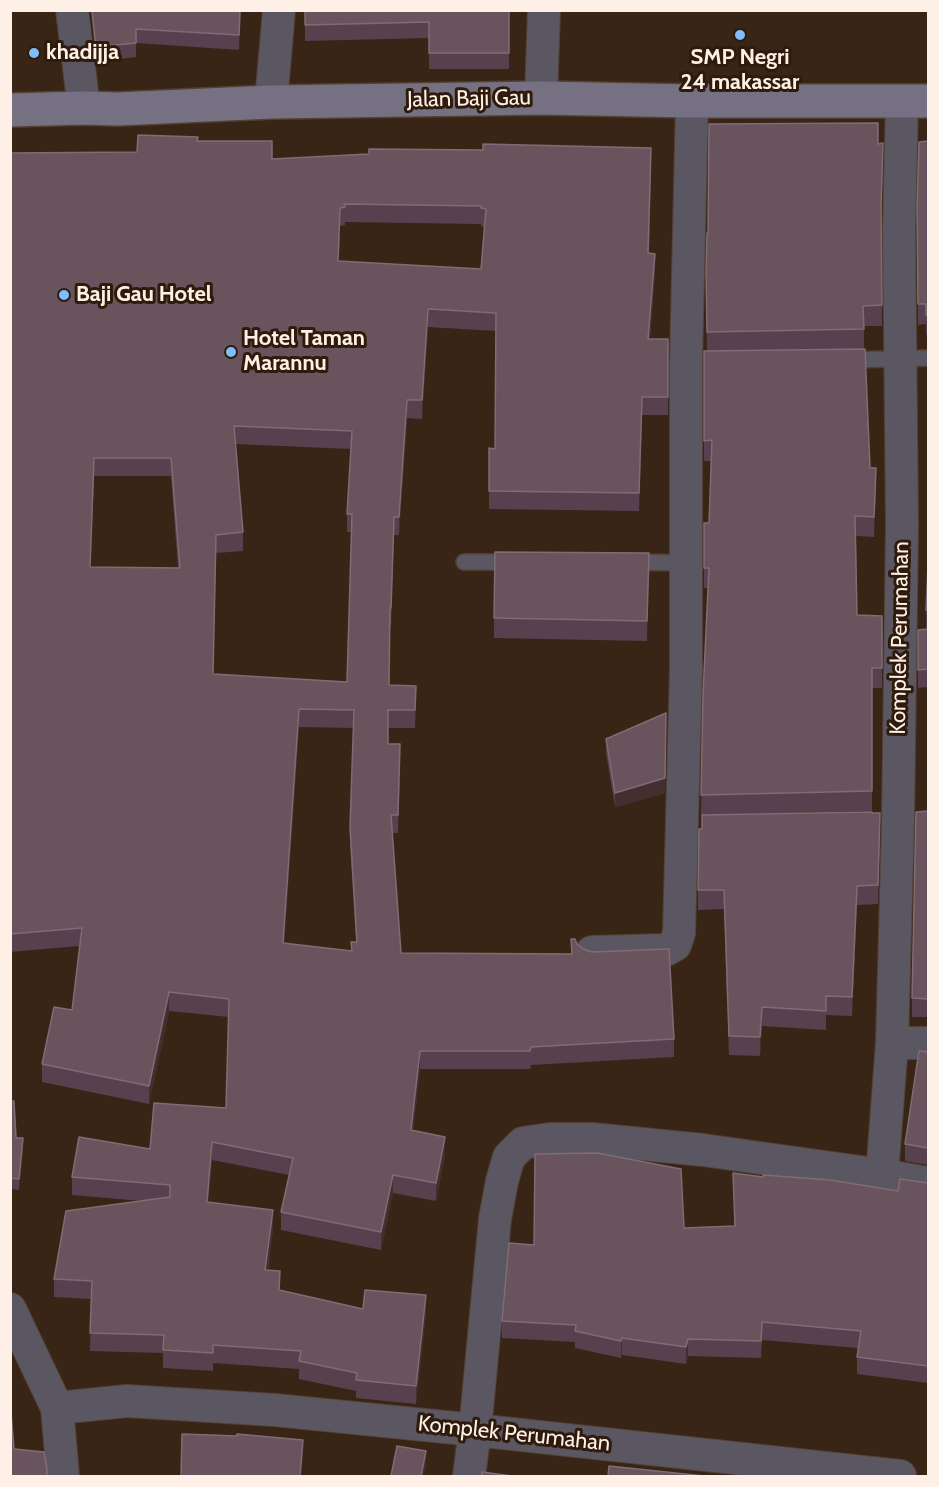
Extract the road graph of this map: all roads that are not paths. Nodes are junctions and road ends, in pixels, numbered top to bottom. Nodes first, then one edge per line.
1 (72, 10) edge
2 (279, 10) edge
3 (544, 10) edge
4 (541, 98) junction
5 (692, 101) junction
6 (272, 102) junction
7 (915, 102) edge
8 (84, 108) junction
9 (10, 110) edge
10 (915, 359) edge
11 (829, 360) edge
12 (464, 561) dead end
13 (534, 562) edge
14 (616, 562) edge
15 (686, 563) junction
16 (592, 952) edge
17 (892, 1042) junction
18 (928, 1044) edge
19 (882, 1175) junction
20 (928, 1183) edge
21 (10, 1309) edge
22 (57, 1408) junction
23 (475, 1430) junction
24 (63, 1476) edge
25 (469, 1476) edge
26 (900, 1476) edge

1 - 8 street
2 - 6 street
3 - 4 street
4 - 5 street, Jalan Baji Gau
4 - 6 street, Jalan Baji Gau
5 - 7 street, Jalan Baji Gau
5 - 15 street
6 - 8 street, Jalan Baji Gau
7 - 10 street, Komplek Perumahan
8 - 9 street, Jalan Baji Gau
10 - 11 lane
10 - 17 street, Komplek Perumahan
12 - 13 lane
14 - 15 lane
15 - 16 street
17 - 18 street
17 - 19 street, Komplek Perumahan
19 - 20 street
19 - 23 street
21 - 22 street
22 - 23 street, Komplek Perumahan
22 - 24 street
23 - 25 street
23 - 26 street, Komplek Perumahan

